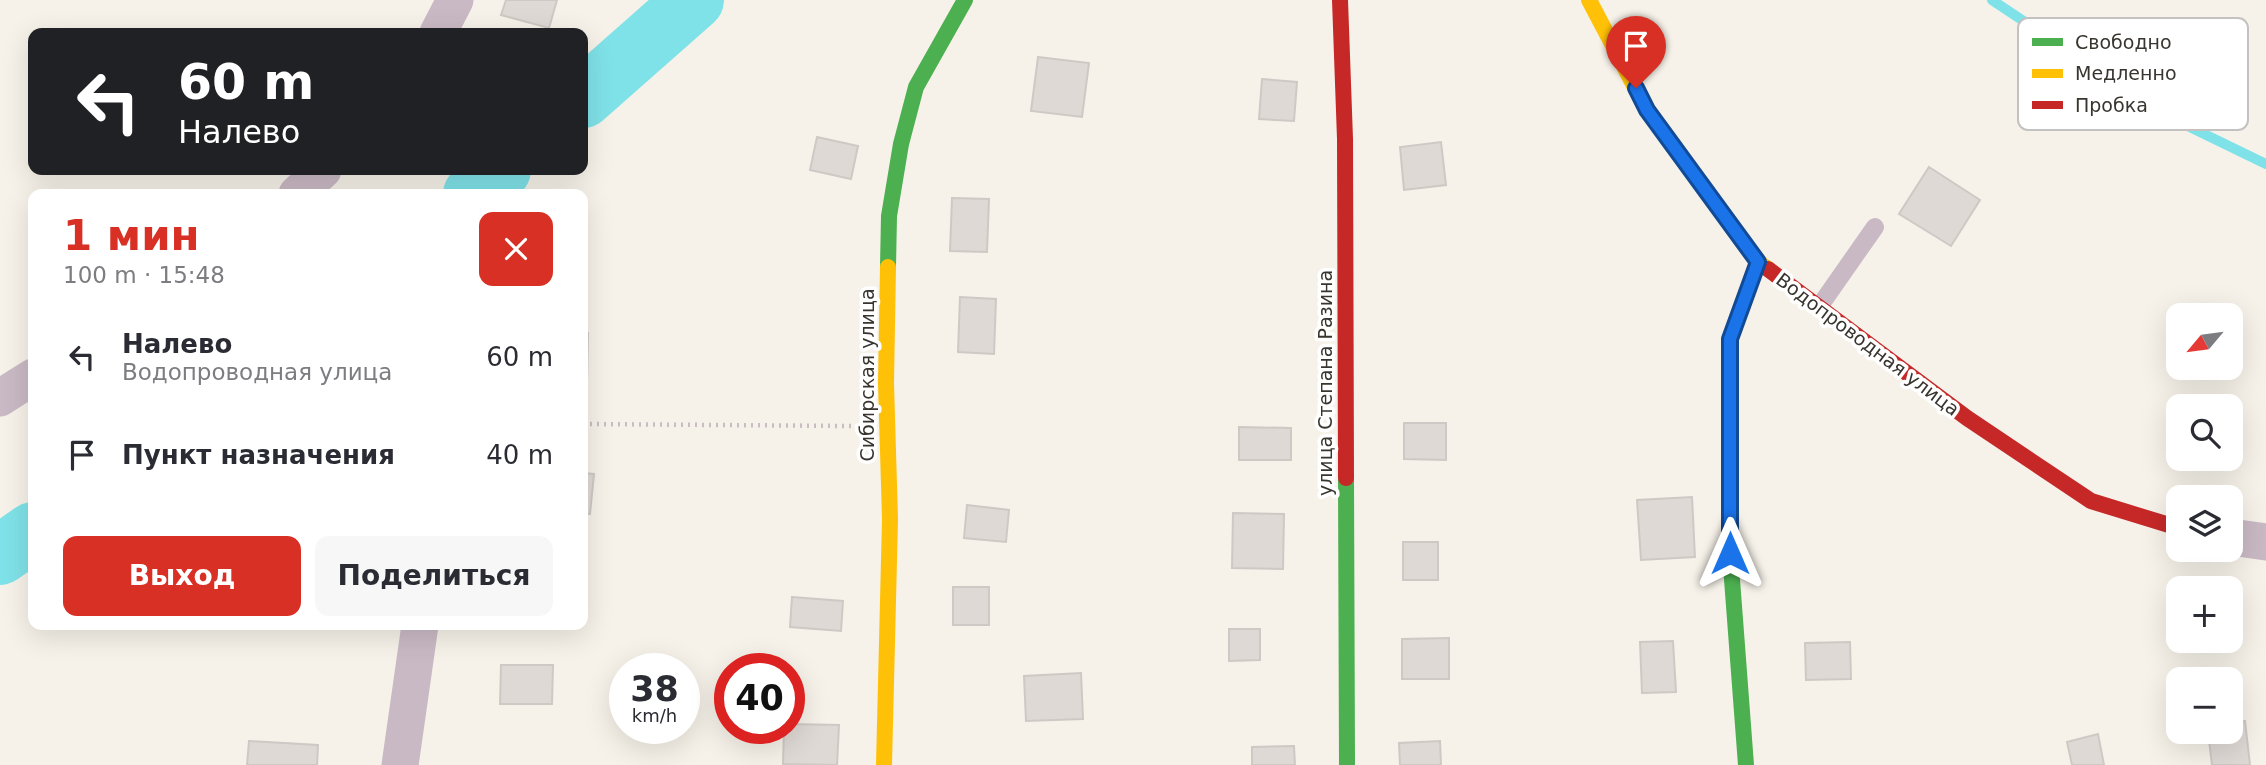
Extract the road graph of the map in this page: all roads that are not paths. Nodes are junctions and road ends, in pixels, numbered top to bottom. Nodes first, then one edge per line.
1 (455, 0) edge
2 (965, 0) edge
3 (1340, 0) edge
4 (1589, 0) edge
5 (441, 28) edge
6 (318, 175) edge
7 (302, 189) edge
8 (1875, 227) dead end
9 (1758, 262) junction
10 (1819, 307) junction
11 (28, 380) edge
12 (0, 398) edge
13 (2166, 524) edge
14 (2243, 539) edge
15 (2266, 542) edge
16 (419, 630) edge
17 (400, 765) edge
18 (884, 765) edge
19 (1348, 765) edge
20 (1746, 765) edge

1 - 5 street
2 - 18 street, Сибирская улица
3 - 19 street, улица Степана Разина
4 - 9 street, Водопроводная улица
6 - 7 street
8 - 10 lane
9 - 10 street, Водопроводная улица
9 - 20 street
10 - 13 street, Водопроводная улица
11 - 12 street
14 - 15 street
16 - 17 street

